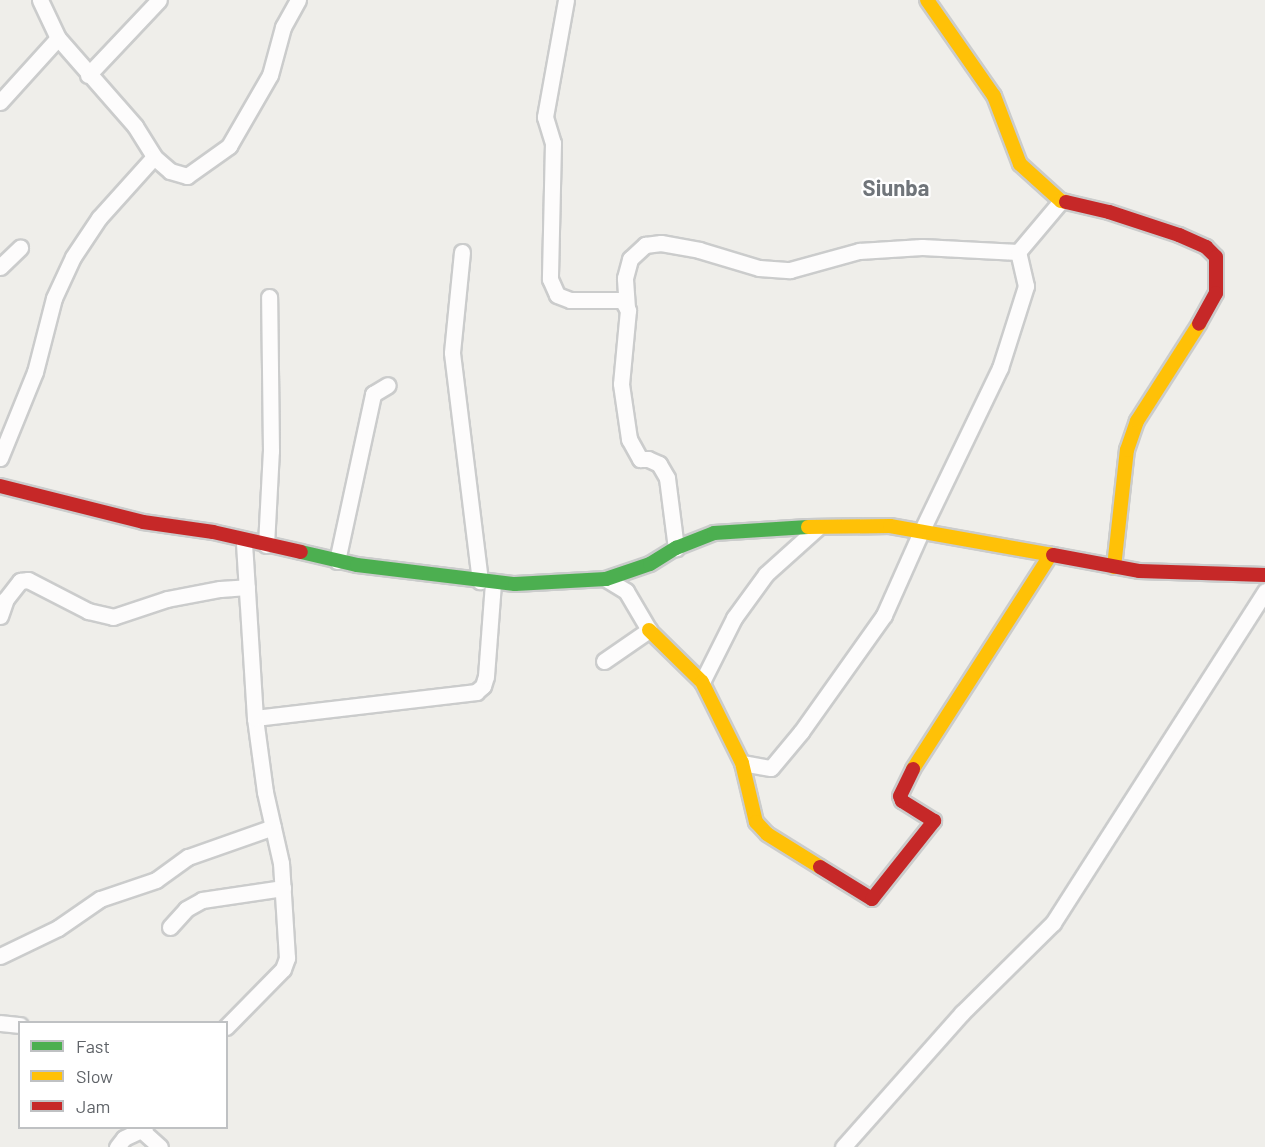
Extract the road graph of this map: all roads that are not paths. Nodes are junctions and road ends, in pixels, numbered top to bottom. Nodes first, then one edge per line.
1 (40, 0) edge
2 (159, 0) edge
3 (298, 0) edge
4 (566, 0) edge
5 (927, 0) edge
6 (58, 38) junction
7 (88, 75) junction
8 (0, 102) edge
9 (154, 156) junction
10 (1061, 201) junction
11 (20, 248) dead end
12 (462, 252) dead end
13 (1018, 252) junction
14 (0, 267) edge
15 (269, 297) dead end
16 (627, 308) junction
17 (388, 385) dead end
18 (0, 458) edge
19 (0, 486) edge
20 (817, 528) junction
21 (921, 532) junction
22 (244, 540) junction
23 (266, 545) junction
24 (676, 548) junction
25 (1051, 554) junction
26 (337, 561) junction
27 (1114, 567) junction
28 (1265, 575) edge
29 (606, 579) junction
30 (487, 582) junction
31 (247, 587) junction
32 (1265, 591) edge
33 (0, 616) edge
34 (649, 630) junction
35 (604, 661) dead end
36 (702, 682) junction
37 (255, 718) junction
38 (742, 763) junction
39 (273, 827) junction
40 (283, 888) junction
41 (170, 927) dead end
42 (0, 956) edge
43 (0, 1023) edge
44 (18, 1025) edge
45 (228, 1026) edge
46 (140, 1129) edge
47 (143, 1129) edge
48 (117, 1147) edge
49 (160, 1147) edge
50 (843, 1147) edge

1 - 6 street
2 - 7 street
3 - 9 street
4 - 16 street
5 - 10 street
6 - 7 street
6 - 8 street
7 - 9 street
9 - 18 street
10 - 13 street
10 - 27 street
11 - 14 street
12 - 30 street
13 - 16 street
13 - 21 street
15 - 23 street
16 - 24 street
17 - 26 street
19 - 22 street
20 - 21 street
20 - 24 street
20 - 36 street
21 - 25 street
21 - 38 street
22 - 23 street
22 - 31 street
23 - 26 street
24 - 29 street
25 - 27 street
25 - 38 street
26 - 30 street
27 - 28 street
29 - 30 street
29 - 34 street
30 - 37 street
31 - 33 street
31 - 37 street
32 - 50 street
34 - 35 street
34 - 36 street
36 - 38 street
37 - 39 street
39 - 40 street
39 - 42 street
40 - 41 street
40 - 45 street
43 - 44 street
46 - 48 street
47 - 49 street

